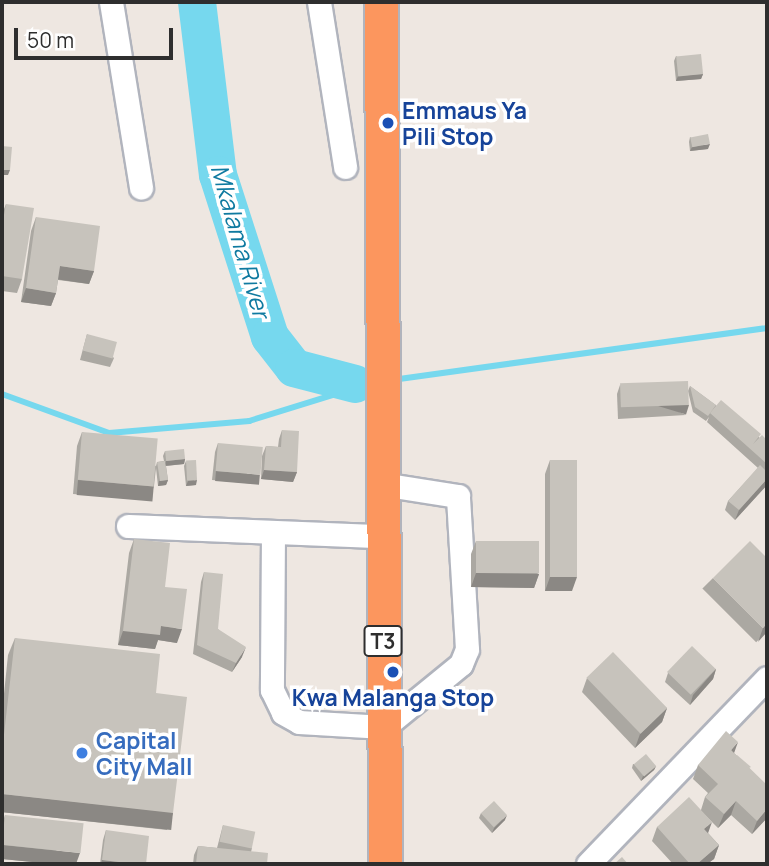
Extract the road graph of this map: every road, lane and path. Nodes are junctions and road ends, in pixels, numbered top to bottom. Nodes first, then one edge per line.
1 (111, 2) edge
2 (319, 2) edge
3 (381, 2) edge
4 (345, 167) dead end
5 (141, 188) dead end
6 (381, 484) junction
7 (128, 526) dead end
8 (273, 532) junction
9 (382, 536) junction
10 (767, 678) edge
11 (384, 727) junction
12 (385, 864) edge
13 (588, 864) edge

1 - 5 street
2 - 4 street
3 - 6 highway, T3
6 - 9 highway, T3
6 - 11 street
7 - 8 street
8 - 9 street
8 - 11 street
9 - 11 highway, T3
10 - 13 street
11 - 12 highway, T3

